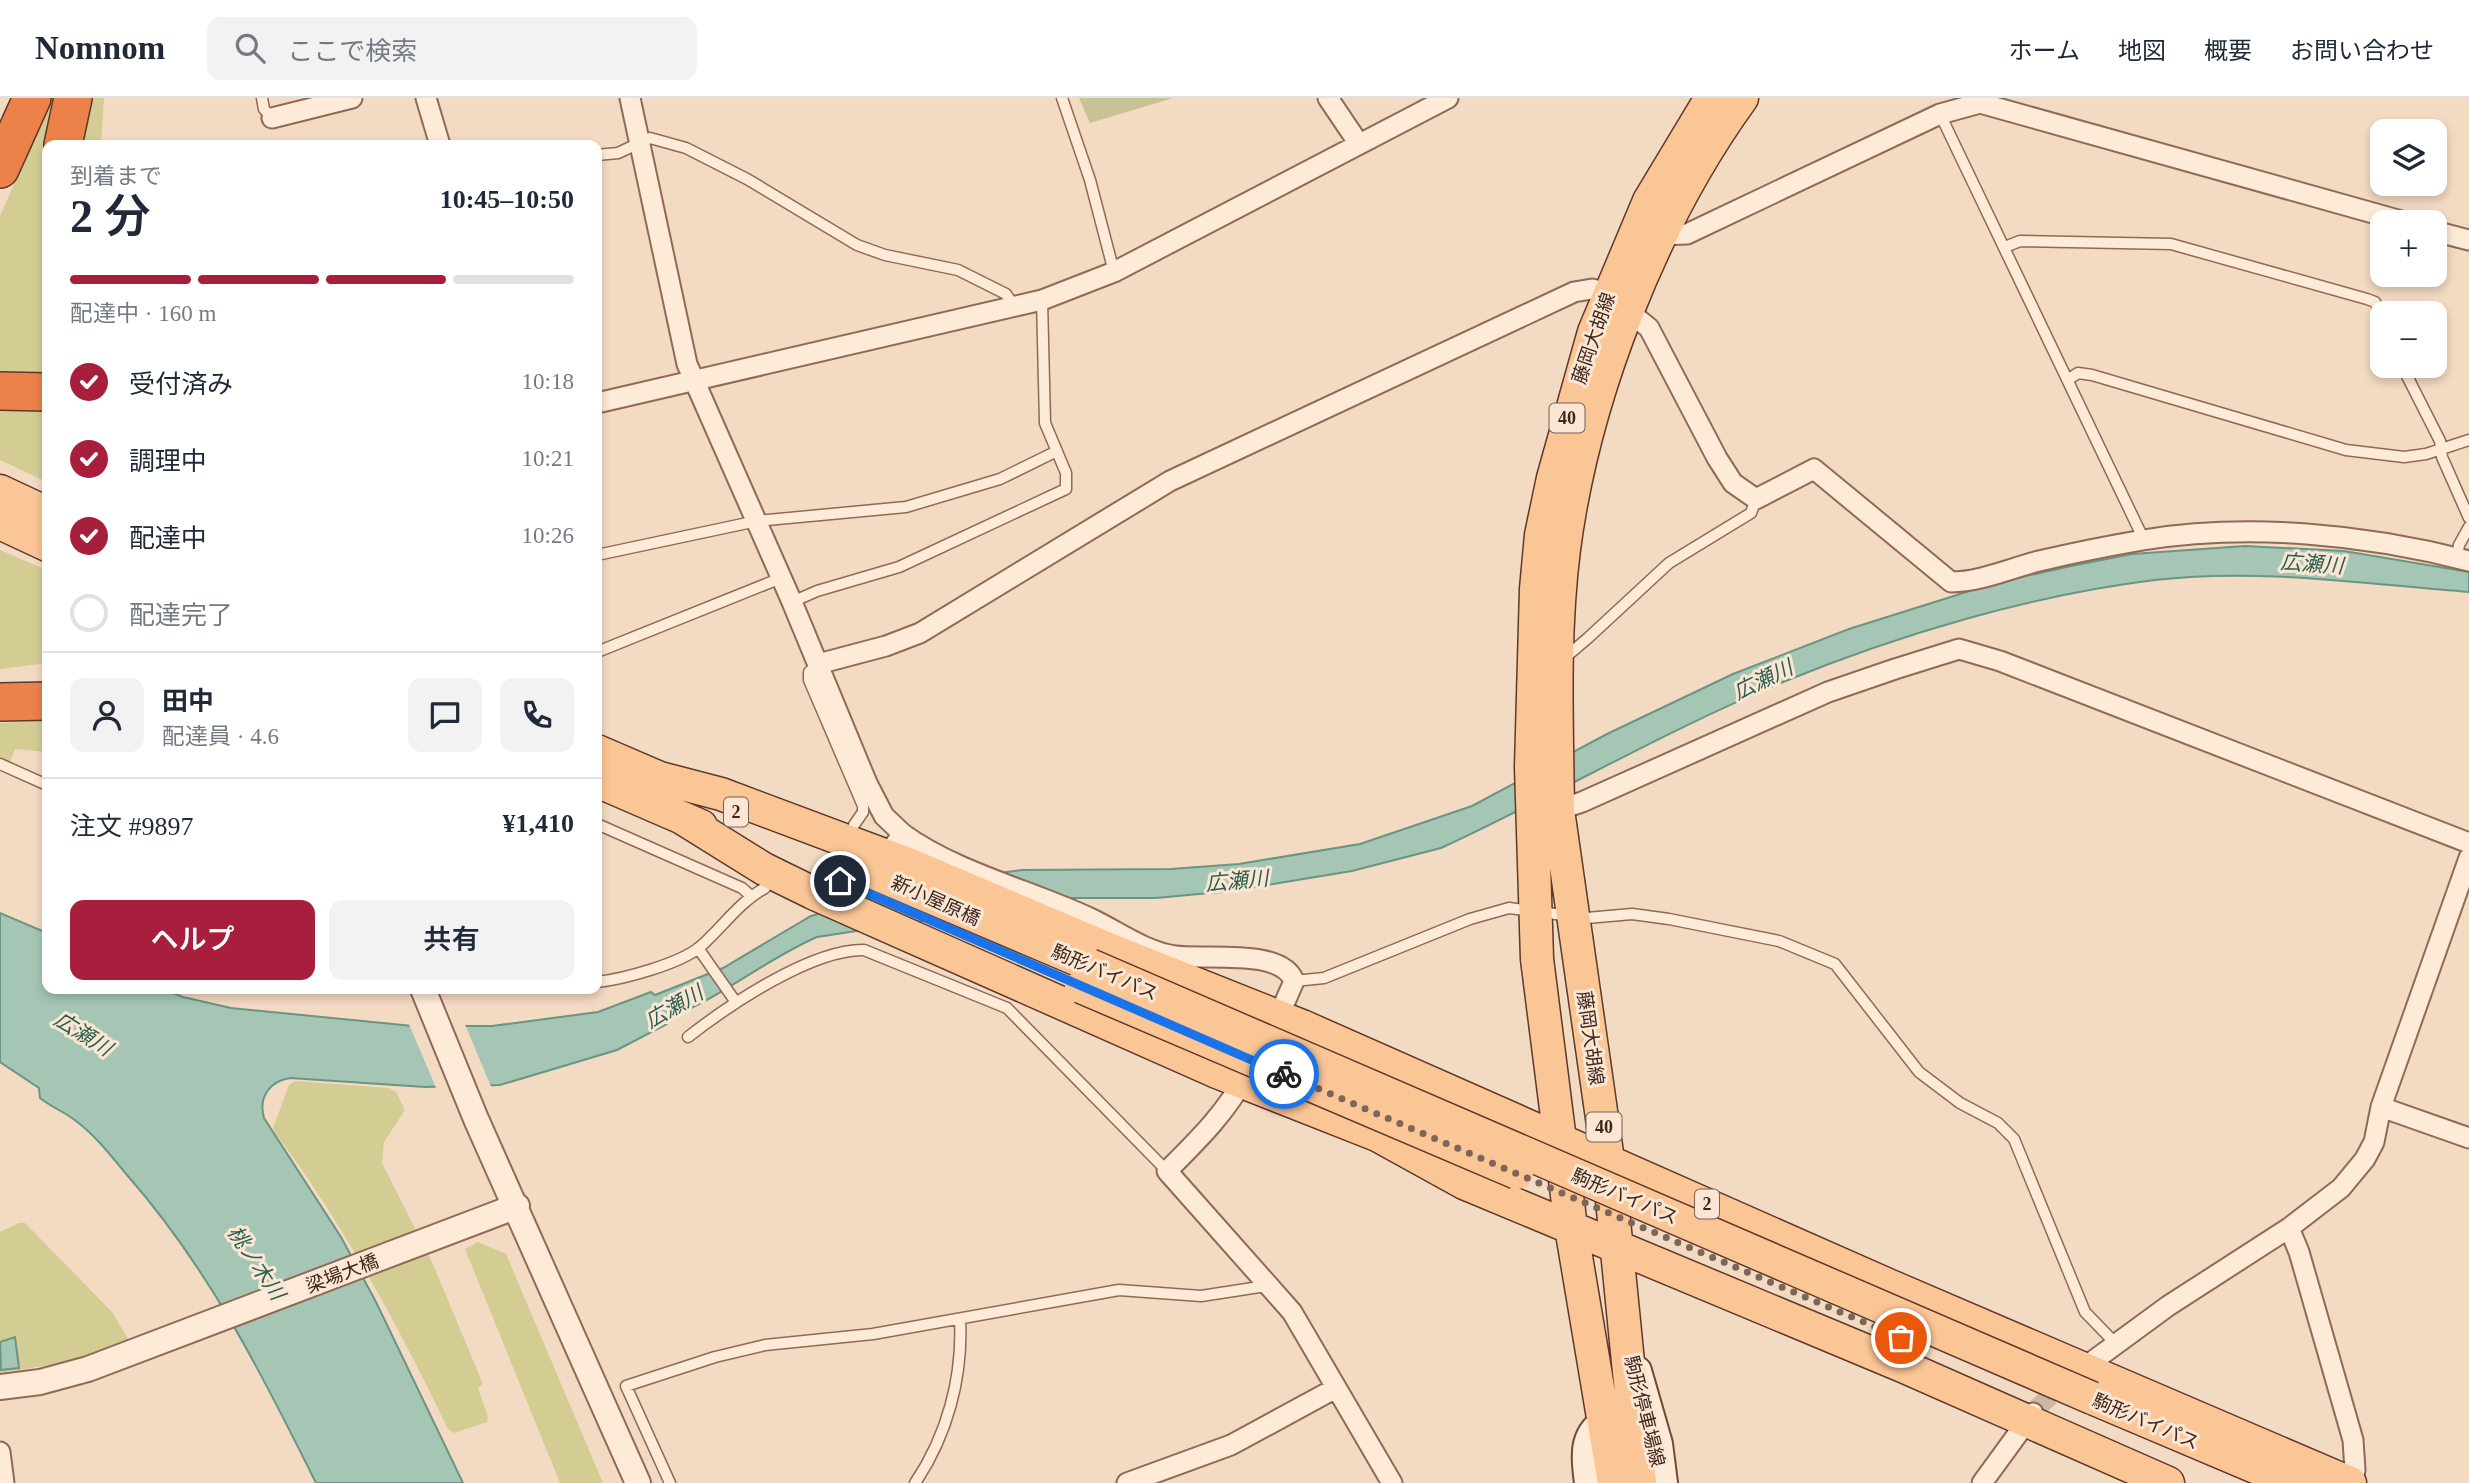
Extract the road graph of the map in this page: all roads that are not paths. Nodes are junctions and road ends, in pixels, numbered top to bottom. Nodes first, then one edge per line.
1 (32, 98) edge
2 (73, 98) edge
3 (262, 98) edge
4 (352, 98) edge
5 (426, 98) edge
6 (630, 98) edge
7 (1062, 98) edge
8 (1328, 98) edge
9 (1448, 98) edge
10 (1711, 98) edge
11 (1742, 98) edge
12 (1936, 106) edge
13 (272, 118) joint
14 (64, 140) edge
15 (439, 140) edge
16 (640, 142) junction
17 (1359, 144) junction
18 (602, 155) edge
19 (0, 169) edge
20 (2370, 212) edge
21 (2447, 234) edge
22 (1661, 235) junction
23 (2469, 240) edge
24 (2005, 247) junction
25 (1114, 272) junction
26 (1042, 300) junction
27 (2372, 301) edge
28 (1618, 302) junction
29 (1014, 306) junction
30 (2408, 378) edge
31 (2069, 379) junction
32 (694, 380) junction
33 (0, 391) edge
34 (42, 392) edge
35 (602, 402) edge
36 (2469, 440) edge
37 (2442, 449) junction
38 (1057, 451) junction
39 (0, 491) edge
40 (1756, 499) junction
41 (42, 511) edge
42 (2469, 518) edge
43 (757, 521) junction
44 (0, 523) edge
45 (2469, 527) edge
46 (2144, 540) junction
47 (42, 543) edge
48 (602, 554) edge
49 (2463, 559) edge
50 (781, 578) junction
51 (792, 602) junction
52 (602, 650) edge
53 (1557, 657) junction
54 (818, 664) junction
55 (42, 681) edge
56 (0, 683) edge
57 (42, 701) edge
58 (0, 702) edge
59 (602, 753) edge
60 (1543, 762) junction
61 (0, 764) edge
62 (602, 782) edge
63 (42, 783) edge
64 (1550, 809) junction
65 (855, 825) dead end
66 (602, 826) edge
67 (2469, 843) edge
68 (893, 857) junction
69 (2469, 858) edge
70 (765, 888) dead end
71 (751, 896) junction
72 (1533, 909) junction
73 (1573, 916) junction
74 (996, 927) joint
75 (951, 941) junction
76 (701, 953) junction
77 (1086, 976) junction
78 (602, 981) edge
79 (1294, 981) junction
80 (425, 994) edge
81 (732, 999) junction
82 (1280, 1017) junction
83 (688, 1037) dead end
84 (1550, 1079) junction
85 (1243, 1081) junction
86 (2381, 1107) junction
87 (1493, 1110) junction
88 (1559, 1137) junction
89 (2469, 1138) edge
90 (1608, 1160) junction
91 (1167, 1171) junction
92 (517, 1206) junction
93 (1571, 1227) junction
94 (2289, 1228) junction
95 (1615, 1246) junction
96 (1266, 1286) junction
97 (960, 1320) junction
98 (1627, 1338) junction
99 (2116, 1344) junction
100 (0, 1387) edge
101 (1336, 1388) junction
102 (2082, 1389) junction
103 (2030, 1416) junction
104 (1604, 1422) junction
105 (0, 1452) edge
106 (4, 1483) edge
107 (638, 1483) edge
108 (670, 1483) edge
109 (915, 1483) edge
110 (1127, 1483) edge
111 (1392, 1483) edge
112 (1589, 1483) edge
113 (1614, 1483) edge
114 (1640, 1483) edge
115 (1663, 1483) edge
116 (1982, 1483) edge
117 (2168, 1483) edge
118 (2238, 1483) edge
119 (2293, 1483) edge
120 (2351, 1483) edge

1 - 19 highway
2 - 14 highway
3 - 13 lane
4 - 13 street
5 - 15 street
6 - 16 street
7 - 25 lane
8 - 17 street
9 - 17 street
10 - 28 main road, 藤岡大胡線 / 40
11 - 22 main road, 藤岡大胡線 / 40
12 - 20 street
12 - 22 street
12 - 24 lane
16 - 18 lane
16 - 29 lane
16 - 32 street
17 - 25 street
21 - 23 street
22 - 28 main road, 藤岡大胡線 / 40
24 - 27 lane
24 - 31 lane
25 - 26 street
26 - 29 street
26 - 38 lane
28 - 40 street
28 - 53 main road, 藤岡大胡線 / 40
28 - 54 street
28 - 60 main road, 藤岡大胡線 / 40
29 - 32 street
30 - 37 lane
31 - 37 lane
31 - 46 lane
32 - 35 street
32 - 43 street
33 - 34 highway
36 - 37 lane
37 - 42 lane
38 - 43 lane
38 - 51 lane
39 - 41 main road
40 - 46 street
40 - 53 lane
43 - 48 lane
43 - 50 street
44 - 47 main road
45 - 49 lane
46 - 49 street
50 - 51 street
50 - 52 lane
51 - 54 street
53 - 60 main road, 藤岡大胡線 / 40
54 - 65 lane
54 - 68 street
55 - 56 highway
57 - 58 highway
59 - 68 main road, 2
60 - 64 main road, 40
61 - 63 lane
62 - 75 main road, 新小屋原橋 / 2
64 - 67 street
64 - 72 main road, 40
64 - 73 main road, 藤岡大胡線 / 40
66 - 71 lane
68 - 74 main road, 新小屋原橋 / 2
68 - 79 street
68 - 82 main road, 2
69 - 86 street
70 - 71 lane
71 - 76 lane
72 - 73 lane
72 - 79 lane
72 - 84 main road, 40
73 - 90 main road, 藤岡大胡線 / 40
73 - 99 lane
74 - 77 main road, 駒形バイパス / 2
75 - 77 main road, 駒形バイパス / 2
75 - 85 main road, 2
76 - 78 lane
76 - 81 lane
77 - 102 main road, 駒形バイパス / 2, bridge
79 - 82 street
80 - 92 street
81 - 83 lane
81 - 91 lane
82 - 85 street
82 - 87 main road, 2
84 - 87 main road
84 - 88 main road, 40
85 - 91 street
85 - 93 main road, 2
86 - 89 street
86 - 94 street
87 - 88 main road, 2
88 - 90 main road, 2
88 - 93 main road, 40
90 - 95 main road, 藤岡大胡線 / 40
90 - 102 main road, 2
91 - 96 street
92 - 100 street, 梁場大橋
92 - 107 street
93 - 95 main road, 2
93 - 104 main road, 40
94 - 99 street
94 - 120 street
95 - 98 main road, 藤岡大胡線 / 40
95 - 103 main road, 2
96 - 97 lane
96 - 101 street
97 - 108 lane
97 - 109 lane
98 - 114 main road, 藤岡大胡線 / 40
98 - 115 main road, 駒形停車場線
99 - 102 street
101 - 110 street
101 - 111 street
102 - 118 main road, 駒形バイパス / 2
102 - 119 main road, 駒形バイパス / 2
102 - 120 main road, 2
103 - 116 street
103 - 117 main road, 2
104 - 112 main road
104 - 113 main road, 40
105 - 106 street

